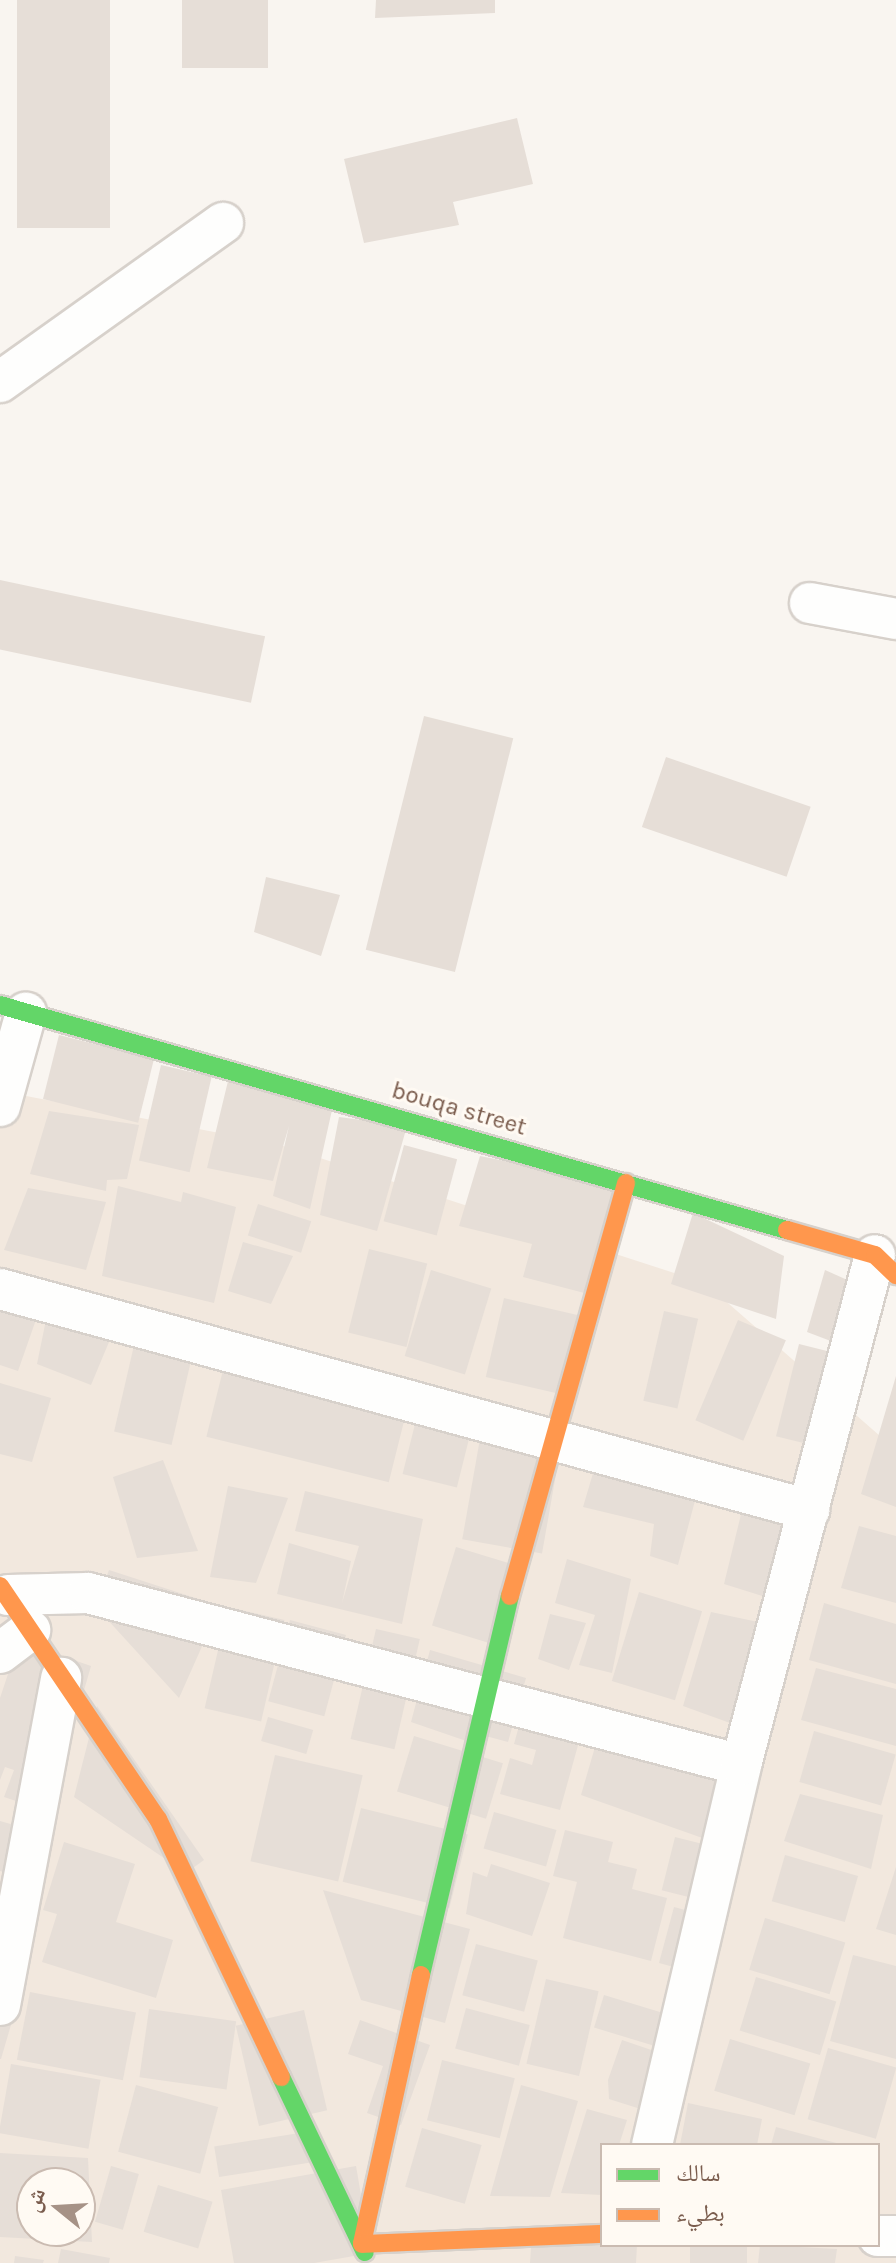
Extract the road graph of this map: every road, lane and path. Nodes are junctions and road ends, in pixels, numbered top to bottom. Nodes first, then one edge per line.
1 (223, 223) dead end
2 (0, 382) edge
3 (810, 603) dead end
4 (896, 619) edge
5 (13, 1009) edge
6 (0, 1106) edge
7 (626, 1183) junction
8 (886, 1265) edge
9 (0, 1289) edge
10 (550, 1439) junction
11 (809, 1510) junction
12 (4, 1590) edge
13 (15, 1641) edge
14 (61, 1678) junction
15 (482, 1697) junction
16 (741, 1765) junction
17 (0, 2005) edge
18 (652, 2143) edge
19 (600, 2234) edge
20 (362, 2244) junction
21 (368, 2263) edge

1 - 2 street
3 - 4 street
5 - 6 street
5 - 7 street, bouqa street
7 - 8 street, bouqa street
7 - 10 street
8 - 11 street
9 - 10 street
10 - 11 street
10 - 15 street
11 - 16 street
12 - 13 street
12 - 15 street
13 - 14 street
14 - 17 street
14 - 20 street
15 - 16 street
15 - 20 street
16 - 18 street
19 - 20 street
20 - 21 street

